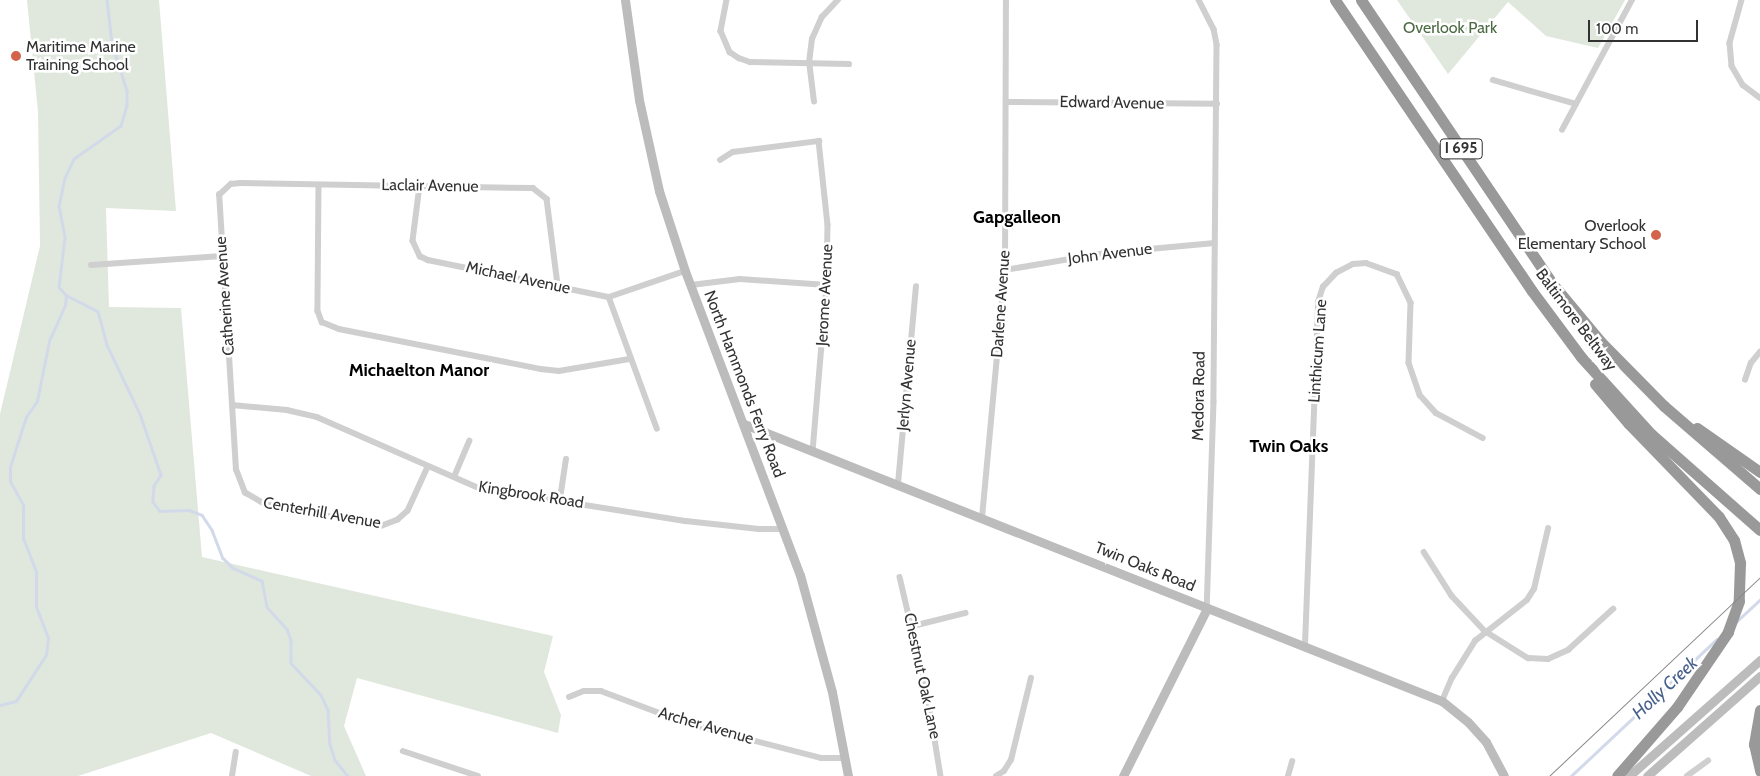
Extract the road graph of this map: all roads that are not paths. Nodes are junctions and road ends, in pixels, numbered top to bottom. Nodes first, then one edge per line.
1 (625, 0) edge
2 (727, 0) edge
3 (838, 0) edge
4 (1006, 0) edge
5 (1199, 0) edge
6 (1335, 0) edge
7 (1361, 0) edge
8 (1632, 0) edge
9 (1742, 0) edge
10 (809, 63) junction
11 (849, 64) dead end
12 (1494, 80) dead end
13 (1760, 98) edge
14 (814, 102) dead end
15 (1007, 102) junction
16 (1217, 104) junction
17 (1576, 104) junction
18 (1562, 130) dead end
19 (720, 160) dead end
20 (319, 185) junction
21 (420, 186) junction
22 (224, 189) joint
23 (1215, 243) junction
24 (222, 256) junction
25 (91, 265) dead end
26 (1005, 270) junction
27 (685, 271) junction
28 (827, 284) junction
29 (558, 285) junction
30 (691, 285) junction
31 (916, 286) dead end
32 (1532, 291) junction
33 (609, 297) junction
34 (1760, 352) edge
35 (629, 359) junction
36 (1744, 380) dead end
37 (232, 405) junction
38 (1664, 406) junction
39 (744, 424) junction
40 (657, 428) dead end
41 (1483, 438) dead end
42 (469, 441) dead end
43 (813, 450) junction
44 (566, 459) dead end
45 (428, 467) junction
46 (1760, 472) edge
47 (454, 477) junction
48 (898, 484) junction
49 (1760, 489) edge
50 (560, 499) junction
51 (982, 518) junction
52 (783, 529) junction
53 (1548, 529) dead end
54 (1760, 530) edge
55 (1424, 552) dead end
56 (900, 577) dead end
57 (1207, 608) junction
58 (1613, 609) dead end
59 (965, 613) dead end
60 (912, 626) junction
61 (1485, 631) junction
62 (1305, 645) junction
63 (1760, 660) edge
64 (1760, 676) edge
65 (1031, 678) dead end
66 (569, 697) dead end
67 (1442, 701) junction
68 (1760, 710) edge
69 (402, 751) dead end
70 (236, 752) dead end
71 (844, 758) junction
72 (1708, 761) dead end
73 (1292, 762) dead end
74 (1760, 771) edge
75 (1007, 774) edge
76 (232, 776) edge
77 (478, 776) edge
78 (848, 776) edge
79 (941, 776) edge
80 (996, 776) edge
81 (1123, 776) edge
82 (1288, 776) edge
83 (1504, 776) edge
84 (1616, 776) edge
85 (1629, 776) edge
86 (1647, 776) edge
87 (1686, 776) edge

1 - 27 street, North Hammonds Ferry Road
2 - 10 street
3 - 10 street
4 - 15 street, Darlene Avenue
5 - 16 street, Medora Road
6 - 32 highway, Baltimore Beltway / I 695
7 - 38 highway, Baltimore Beltway / I 695
8 - 17 street
9 - 13 street
10 - 11 street
10 - 14 street
12 - 17 street
15 - 16 street, Edward Avenue
15 - 26 street, Darlene Avenue
16 - 23 street, Medora Road
17 - 18 street
19 - 28 street, Jerome Avenue
20 - 21 street, Laclair Avenue
20 - 22 street, Laclair Avenue
20 - 35 street
21 - 29 street, Michael Avenue
21 - 29 street, Laclair Avenue
22 - 24 street, Catherine Avenue
23 - 26 street, John Avenue
23 - 57 street, Medora Road
24 - 25 street
24 - 37 street, Catherine Avenue
26 - 51 street, Darlene Avenue
27 - 30 street, North Hammonds Ferry Road
27 - 33 street
28 - 30 street
28 - 43 street, Jerome Avenue
29 - 33 street, Michael Avenue
30 - 39 street, North Hammonds Ferry Road
31 - 48 street, Jerlyn Avenue
32 - 54 highway, Baltimore Beltway / I 695
32 - 84 highway
33 - 35 street
34 - 36 street
35 - 40 street
37 - 45 street, Kingbrook Road
37 - 45 street, Centerhill Avenue
38 - 46 highway
38 - 49 highway, Baltimore Beltway / I 695
39 - 43 street, Twin Oaks Road
39 - 52 street, North Hammonds Ferry Road
41 - 62 street, Linthicum Lane
42 - 47 street
43 - 48 street, Twin Oaks Road
44 - 50 street
45 - 47 street, Kingbrook Road
47 - 50 street, Kingbrook Road
48 - 51 street, Twin Oaks Road
50 - 52 street, Kingbrook Road
51 - 57 street, Twin Oaks Road
52 - 71 street, North Hammonds Ferry Road
53 - 61 street
55 - 61 street
56 - 60 street, Chestnut Oak Lane
57 - 62 street, Twin Oaks Road
57 - 81 street, Medora Road
58 - 61 street
59 - 60 street
60 - 79 street, Chestnut Oak Lane
61 - 67 street
62 - 67 street, Twin Oaks Road
63 - 85 street
64 - 86 street
65 - 75 street
66 - 71 street, Archer Avenue
67 - 83 street, Twin Oaks Road
68 - 74 highway
69 - 77 street
70 - 76 street
71 - 78 street, North Hammonds Ferry Road
72 - 87 street
73 - 82 street
75 - 80 street

